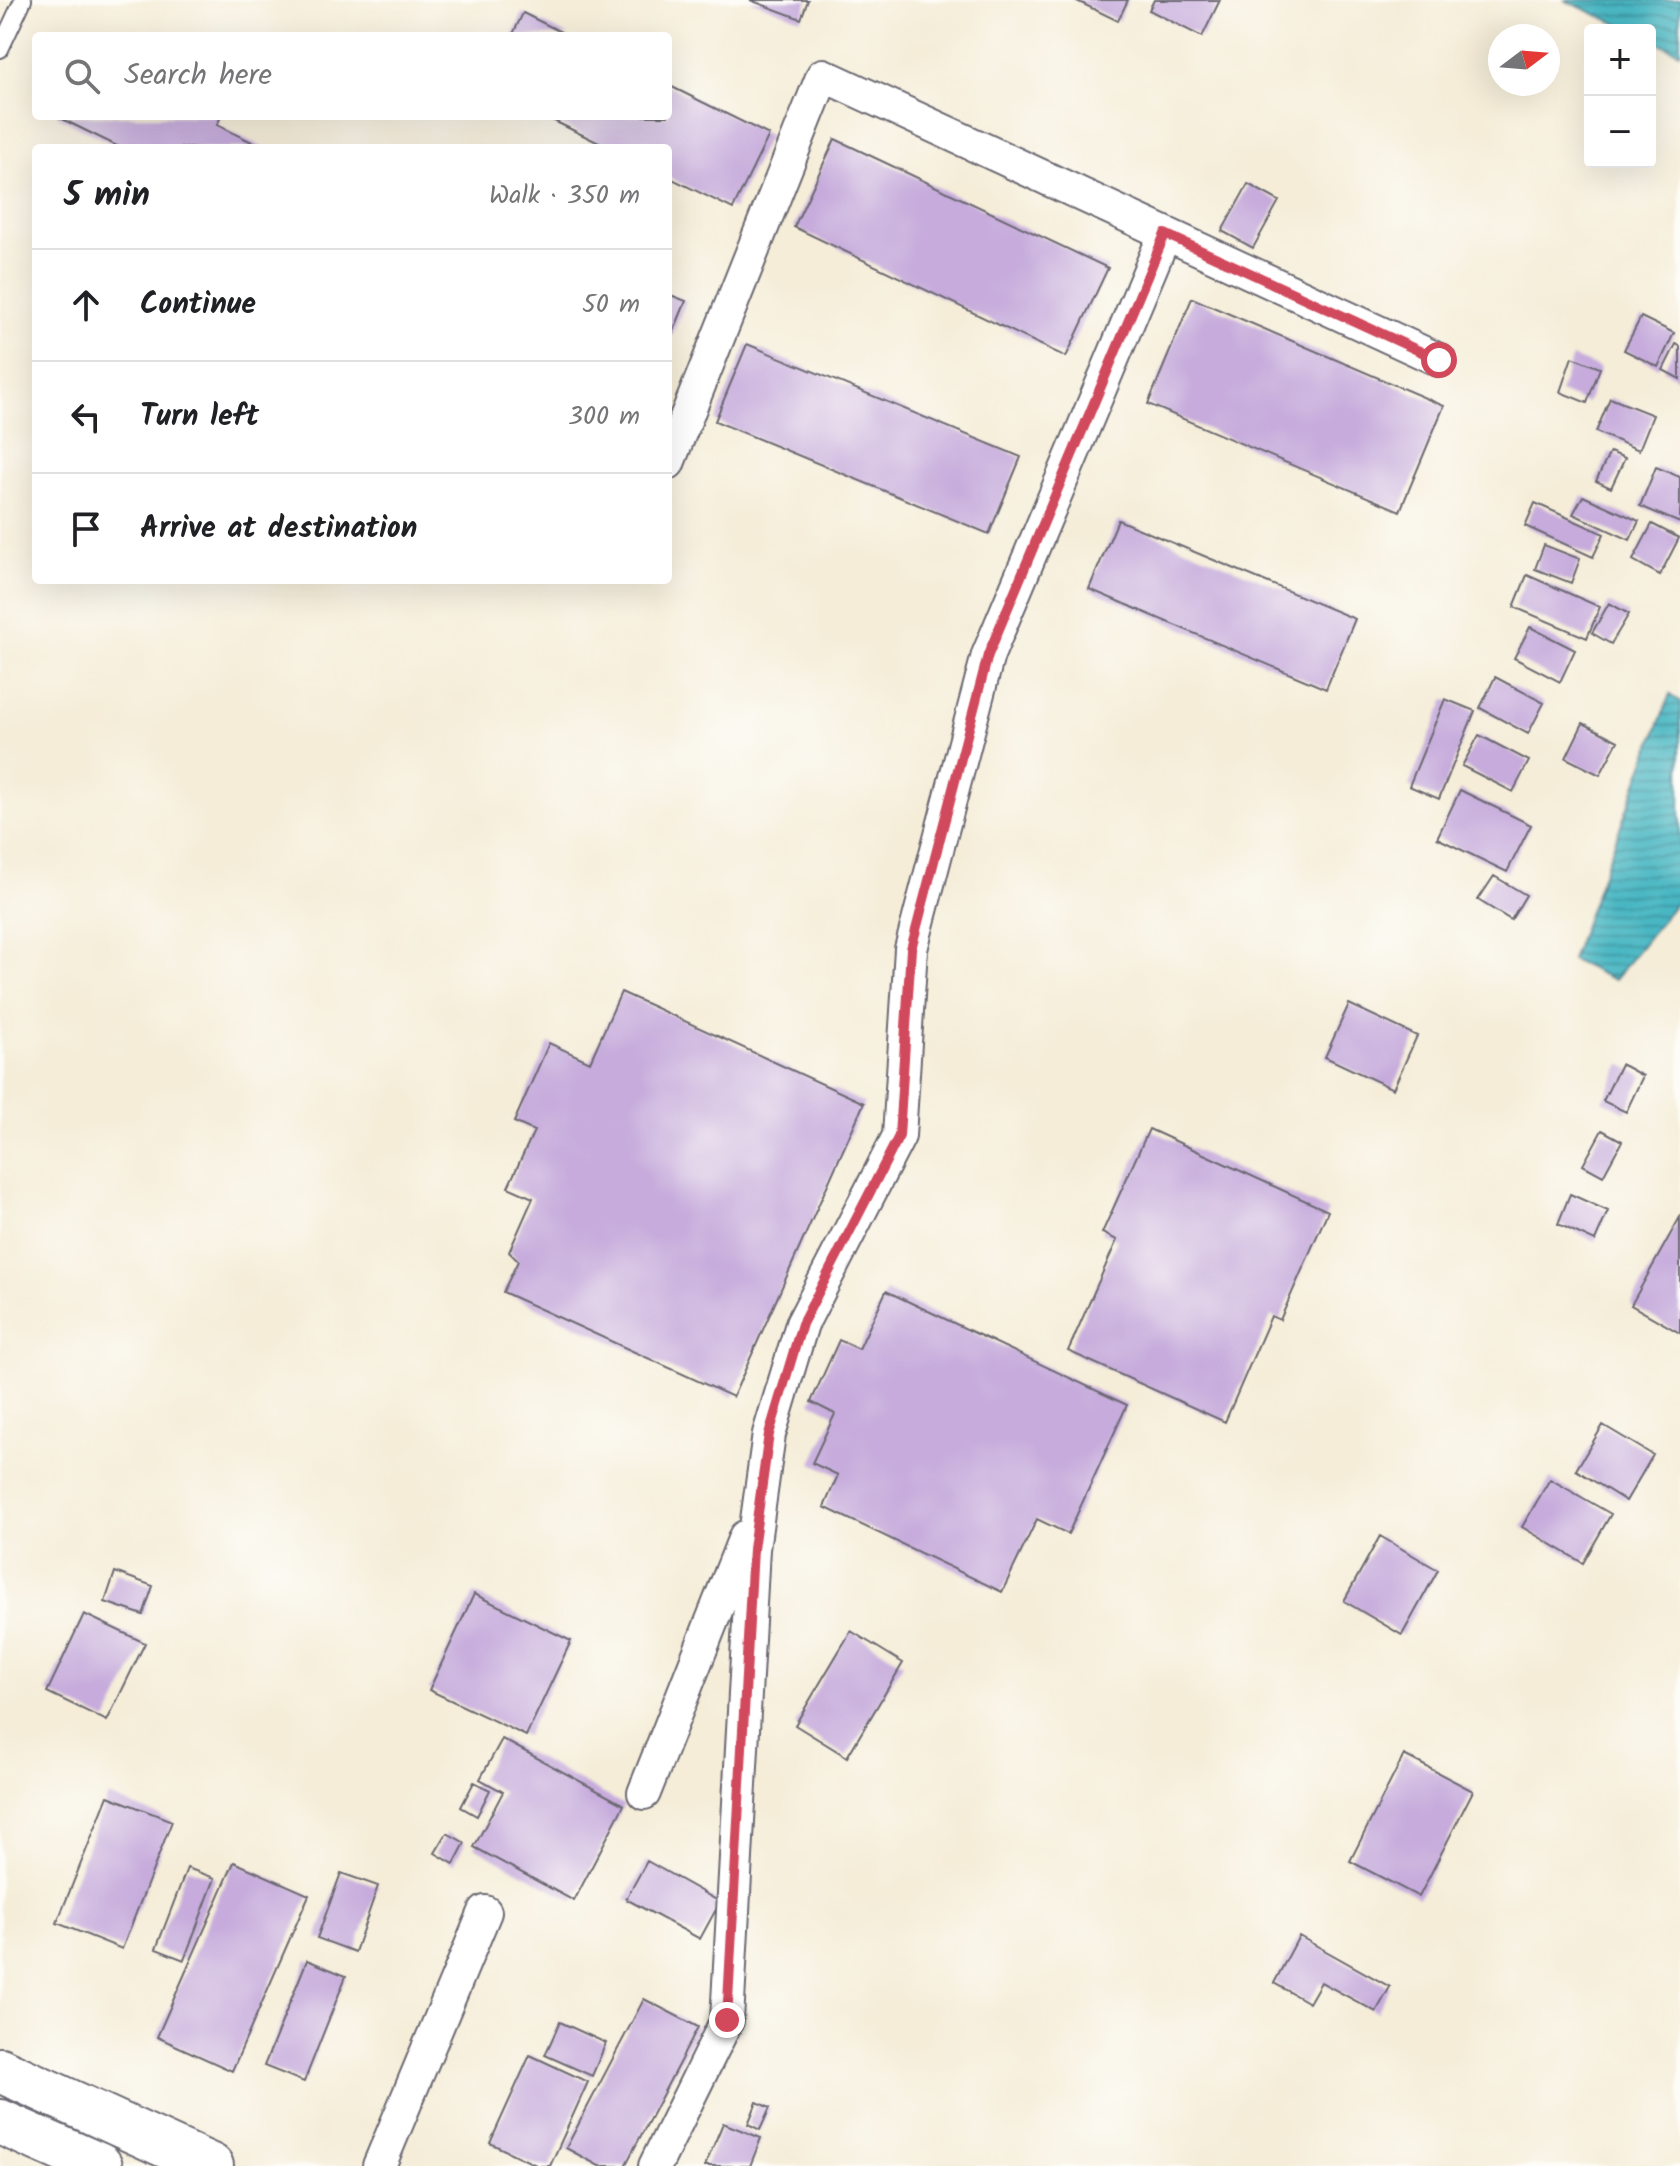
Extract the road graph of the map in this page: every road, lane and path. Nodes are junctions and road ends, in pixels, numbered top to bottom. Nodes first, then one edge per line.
1 (23, 0) edge
2 (0, 49) edge
3 (1165, 234) junction
4 (1439, 360) dead end
5 (672, 453) edge
6 (760, 1497) junction
7 (644, 1793) dead end
8 (485, 1912) dead end
9 (0, 2070) edge
10 (0, 2122) edge
11 (122, 2147) edge
12 (100, 2166) edge
13 (211, 2166) edge
14 (379, 2166) edge
15 (655, 2166) edge

1 - 2 lane
3 - 4 street
3 - 5 street
3 - 6 street
6 - 7 street
6 - 15 street
8 - 14 street
9 - 11 main road
10 - 12 main road
11 - 13 main road

